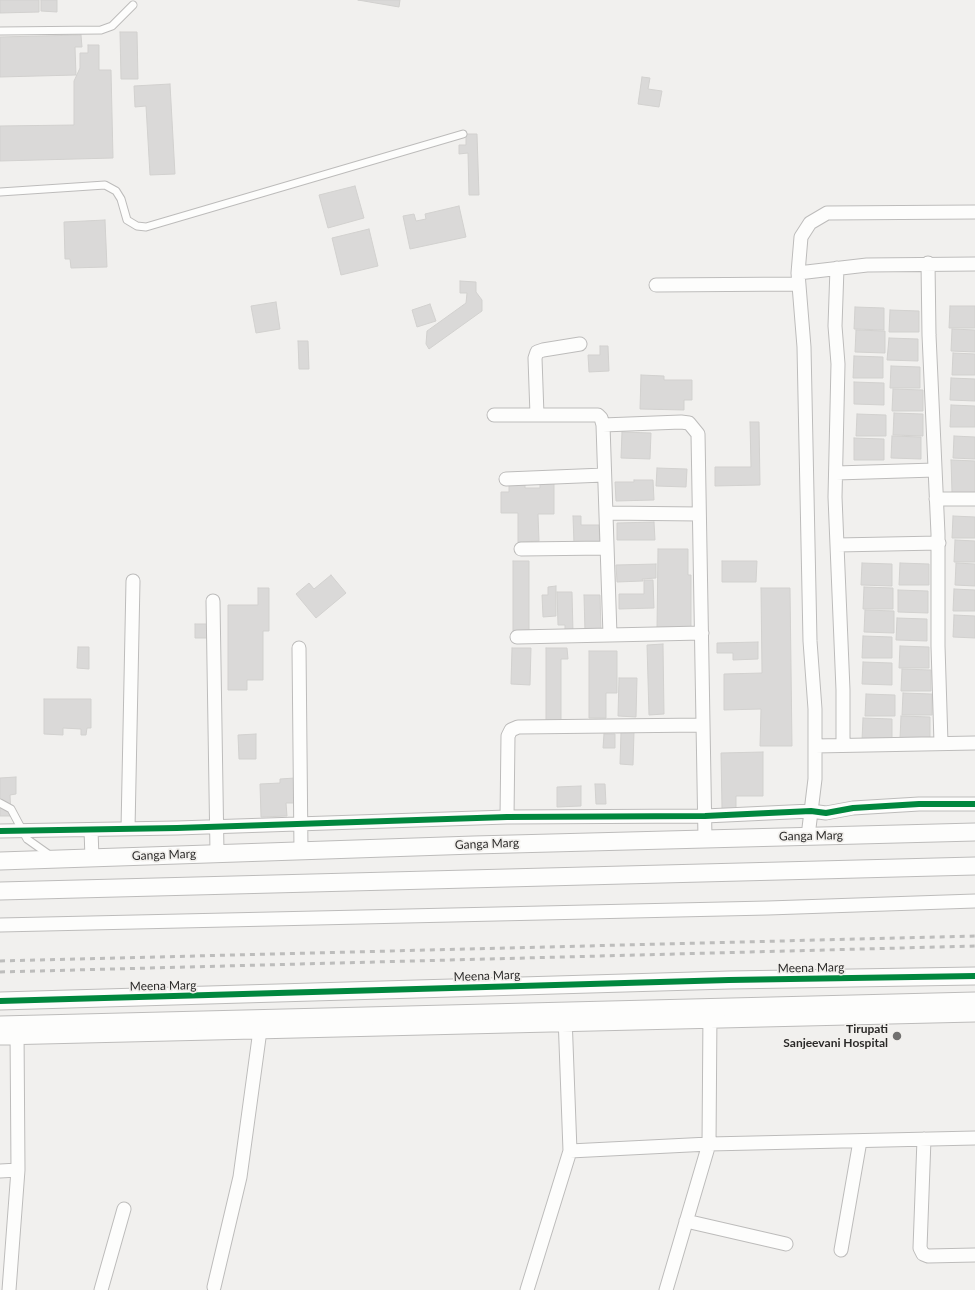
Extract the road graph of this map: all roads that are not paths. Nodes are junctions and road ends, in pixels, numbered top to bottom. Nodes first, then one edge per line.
1 (133, 5) dead end
2 (0, 31) edge
3 (463, 134) dead end
4 (0, 192) edge
5 (975, 212) edge
6 (928, 263) junction
7 (975, 264) edge
8 (837, 268) junction
9 (798, 278) junction
10 (656, 285) dead end
11 (580, 344) dead end
12 (494, 415) dead end
13 (537, 415) junction
14 (603, 424) junction
15 (935, 470) junction
16 (836, 473) junction
17 (604, 475) junction
18 (506, 480) dead end
19 (936, 499) junction
20 (975, 499) edge
21 (606, 513) junction
22 (700, 514) junction
23 (939, 543) junction
24 (837, 545) junction
25 (607, 548) junction
26 (521, 549) dead end
27 (133, 581) dead end
28 (214, 601) dead end
29 (702, 633) junction
30 (610, 635) junction
31 (517, 637) dead end
32 (299, 648) dead end
33 (703, 725) junction
34 (975, 743) edge
35 (941, 744) junction
36 (843, 745) junction
37 (815, 746) junction
38 (0, 803) edge
39 (975, 804) edge
40 (811, 811) junction
41 (705, 816) junction
42 (507, 817) junction
43 (300, 823) junction
44 (217, 827) junction
45 (128, 829) junction
46 (91, 830) junction
47 (0, 831) edge
48 (21, 831) junction
49 (975, 832) edge
50 (808, 836) junction
51 (705, 839) junction
52 (301, 851) junction
53 (217, 853) junction
54 (92, 858) junction
55 (56, 859) junction
56 (0, 861) edge
57 (975, 866) edge
58 (0, 891) edge
59 (975, 900) edge
60 (0, 925) edge
61 (975, 976) edge
62 (710, 980) junction
63 (564, 985) junction
64 (0, 1001) edge
65 (975, 1001) edge
66 (710, 1014) junction
67 (975, 1015) edge
68 (565, 1018) junction
69 (0, 1025) edge
70 (261, 1025) junction
71 (16, 1031) junction
72 (0, 1038) edge
73 (975, 1138) edge
74 (924, 1140) junction
75 (860, 1141) junction
76 (709, 1144) junction
77 (570, 1151) junction
78 (18, 1170) junction
79 (0, 1171) edge
80 (124, 1209) dead end
81 (686, 1221) junction
82 (786, 1244) dead end
83 (841, 1250) dead end
84 (975, 1255) edge
85 (218, 1289) edge
86 (9, 1290) edge
87 (101, 1290) edge
88 (527, 1290) edge
89 (666, 1290) edge

1 - 2 lane
3 - 4 lane
5 - 9 street
6 - 7 street
6 - 8 street
6 - 15 street
8 - 9 street
8 - 16 street
9 - 10 street
9 - 37 street
11 - 13 street
12 - 13 street
13 - 14 street
14 - 17 street
14 - 22 street
15 - 16 street
15 - 19 street
16 - 24 street
17 - 18 street
17 - 21 street
19 - 20 street
19 - 23 street
21 - 22 street
21 - 25 street
22 - 29 street
23 - 24 street
23 - 35 street
24 - 36 street
25 - 26 street
25 - 30 street
27 - 45 street
28 - 44 street
29 - 30 street
29 - 33 street
30 - 31 street
32 - 43 street
33 - 41 street
33 - 42 street
34 - 35 street
35 - 36 street
36 - 37 street
37 - 40 street
38 - 48 lane
39 - 40 street
40 - 41 street
40 - 50 street
41 - 42 street
41 - 51 street
42 - 43 street
43 - 44 street
43 - 52 street
44 - 45 street
44 - 53 street
45 - 46 street
46 - 48 street
46 - 54 street
47 - 48 street
48 - 55 lane
49 - 50 street, Ganga Marg
50 - 51 street, Ganga Marg
51 - 52 street, Ganga Marg
52 - 53 street, Ganga Marg
53 - 54 street, Ganga Marg
54 - 55 street, Ganga Marg
55 - 56 street, Ganga Marg
57 - 58 street
59 - 60 street
61 - 62 street, Meena Marg
62 - 63 street, Meena Marg
62 - 66 street
63 - 64 street, Meena Marg
63 - 68 street
65 - 66 street
66 - 67 street
66 - 68 street
66 - 76 street
68 - 70 street
68 - 77 street
69 - 71 street
70 - 71 street
70 - 85 street
71 - 72 street
71 - 78 street
73 - 74 street
74 - 75 street
74 - 84 street
75 - 76 street
75 - 83 street
76 - 77 street
76 - 81 street
77 - 88 street
78 - 79 street
78 - 86 street
80 - 87 street
81 - 82 street
81 - 89 street

